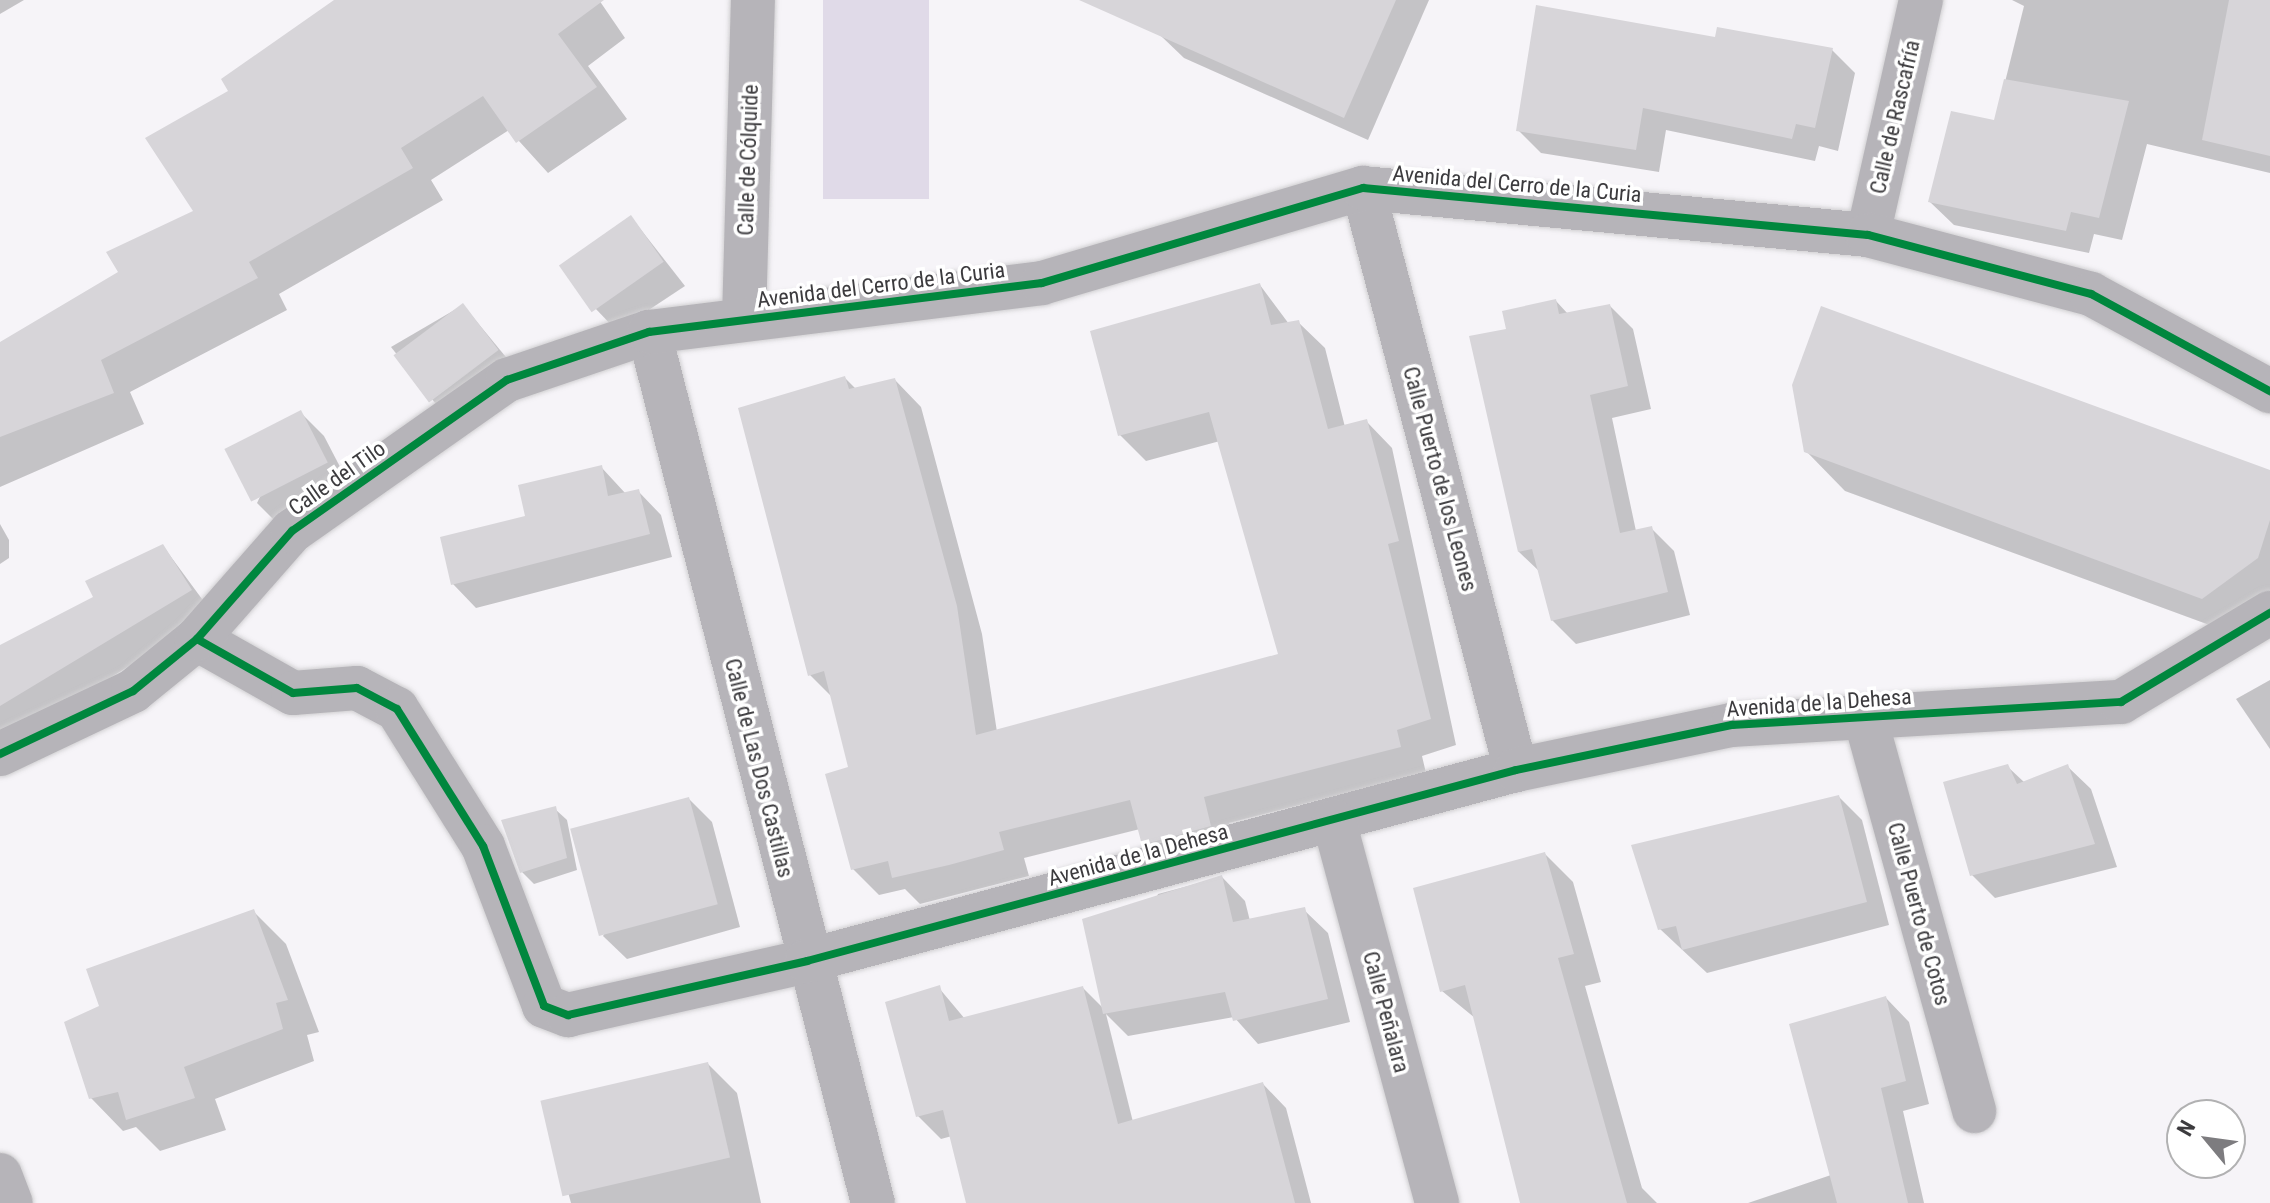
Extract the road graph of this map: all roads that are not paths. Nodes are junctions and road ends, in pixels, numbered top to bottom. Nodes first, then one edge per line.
1 (753, 0) edge
2 (1921, 0) edge
3 (1363, 188) junction
4 (1868, 235) junction
5 (744, 319) junction
6 (649, 332) junction
7 (2270, 391) edge
8 (2270, 613) edge
9 (197, 639) junction
10 (1865, 717) junction
11 (0, 754) edge
12 (1516, 770) junction
13 (1334, 821) junction
14 (807, 961) junction
15 (1974, 1111) dead end
16 (0, 1175) edge
17 (11, 1203) edge
18 (873, 1203) edge
19 (1437, 1203) edge

1 - 5 street, Calle de Cólquide
2 - 4 street, Calle de Rascafría
3 - 4 street, Avenida del Cerro de la Curia
3 - 5 street, Avenida del Cerro de la Curia
3 - 12 street, Calle Puerto de los Leones
4 - 7 street, Avenida del Cerro de la Curia
5 - 6 street, Calle del Tilo
6 - 9 street, Calle del Tilo
6 - 14 street, Calle de Las Dos Castillas
8 - 10 street, Avenida de la Dehesa
9 - 11 street, Calle del Tilo
9 - 14 street, Avenida de la Dehesa
10 - 12 street, Avenida de la Dehesa
10 - 15 street, Calle Puerto de Cotos
12 - 13 street, Avenida de la Dehesa
13 - 14 street, Avenida de la Dehesa
13 - 19 street, Calle Peñalara
14 - 18 street, Calle de Las Dos Castillas
16 - 17 street

